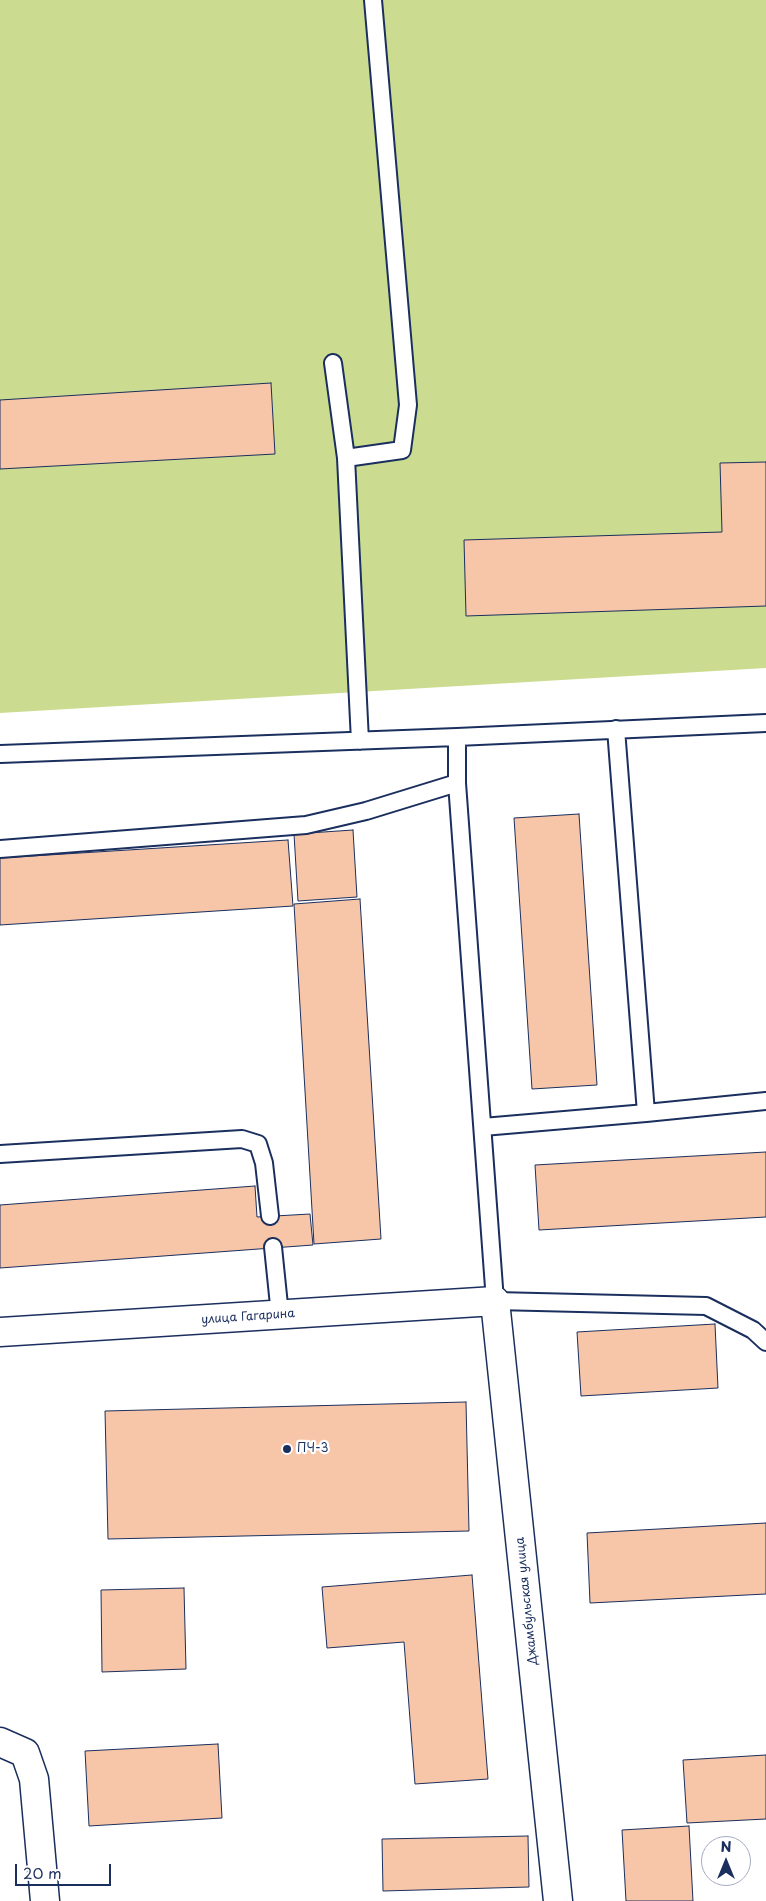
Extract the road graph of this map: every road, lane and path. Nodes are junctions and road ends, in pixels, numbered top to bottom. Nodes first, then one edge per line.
1 (373, 0) edge
2 (333, 363) dead end
3 (346, 458) junction
4 (766, 723) edge
5 (616, 729) junction
6 (457, 738) junction
7 (360, 741) junction
8 (0, 754) edge
9 (458, 783) junction
10 (0, 849) edge
11 (766, 1101) edge
12 (646, 1113) junction
13 (483, 1126) junction
14 (0, 1154) edge
15 (270, 1216) dead end
16 (273, 1247) dead end
17 (496, 1301) junction
18 (280, 1315) junction
19 (760, 1325) edge
20 (0, 1332) edge
21 (766, 1342) edge
22 (0, 1742) edge
23 (45, 1901) edge
24 (558, 1901) edge

1 - 3 lane
2 - 3 lane
3 - 7 lane
4 - 5 lane
5 - 6 lane
5 - 12 lane
6 - 7 lane
6 - 9 lane
7 - 8 lane
9 - 10 lane
9 - 13 lane
11 - 12 lane
12 - 13 lane
13 - 17 lane
14 - 15 lane
16 - 18 lane
17 - 18 street, улица Гагарина
17 - 19 lane
17 - 24 street, Джамбульская улица
18 - 20 street, улица Гагарина
19 - 21 lane
22 - 23 street

